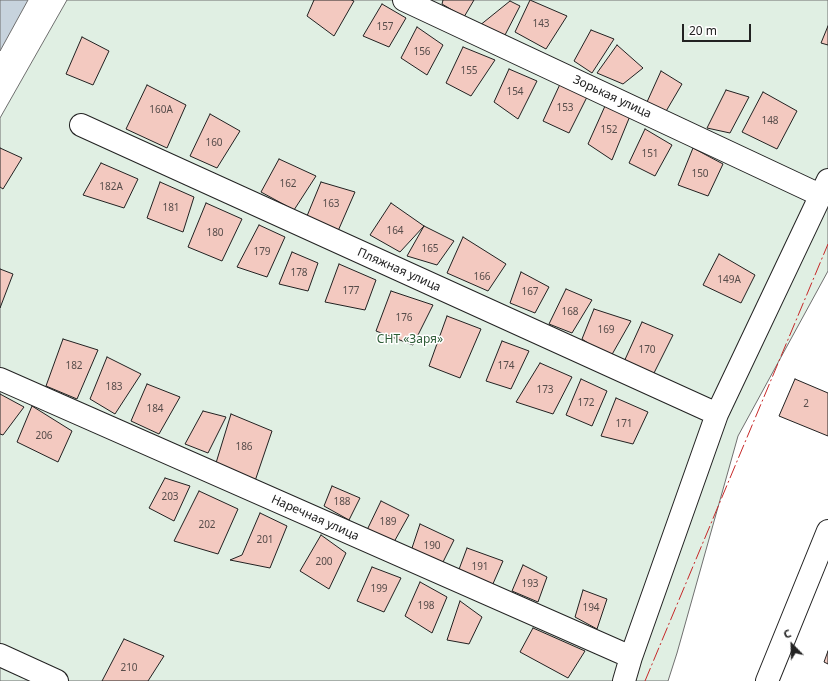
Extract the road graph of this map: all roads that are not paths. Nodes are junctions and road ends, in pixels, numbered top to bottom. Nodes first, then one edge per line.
1 (404, 0) edge
2 (82, 125) dead end
3 (824, 187) edge
4 (0, 379) edge
5 (717, 414) junction
6 (828, 531) edge
7 (0, 655) edge
8 (631, 657) junction
9 (57, 681) edge
10 (624, 681) edge
11 (767, 681) edge

1 - 3 street, Зорькая улица
2 - 5 street, Пляжная улица
3 - 5 street
4 - 8 street, Наречная улица
5 - 8 street
6 - 11 street
7 - 9 street
8 - 10 street

